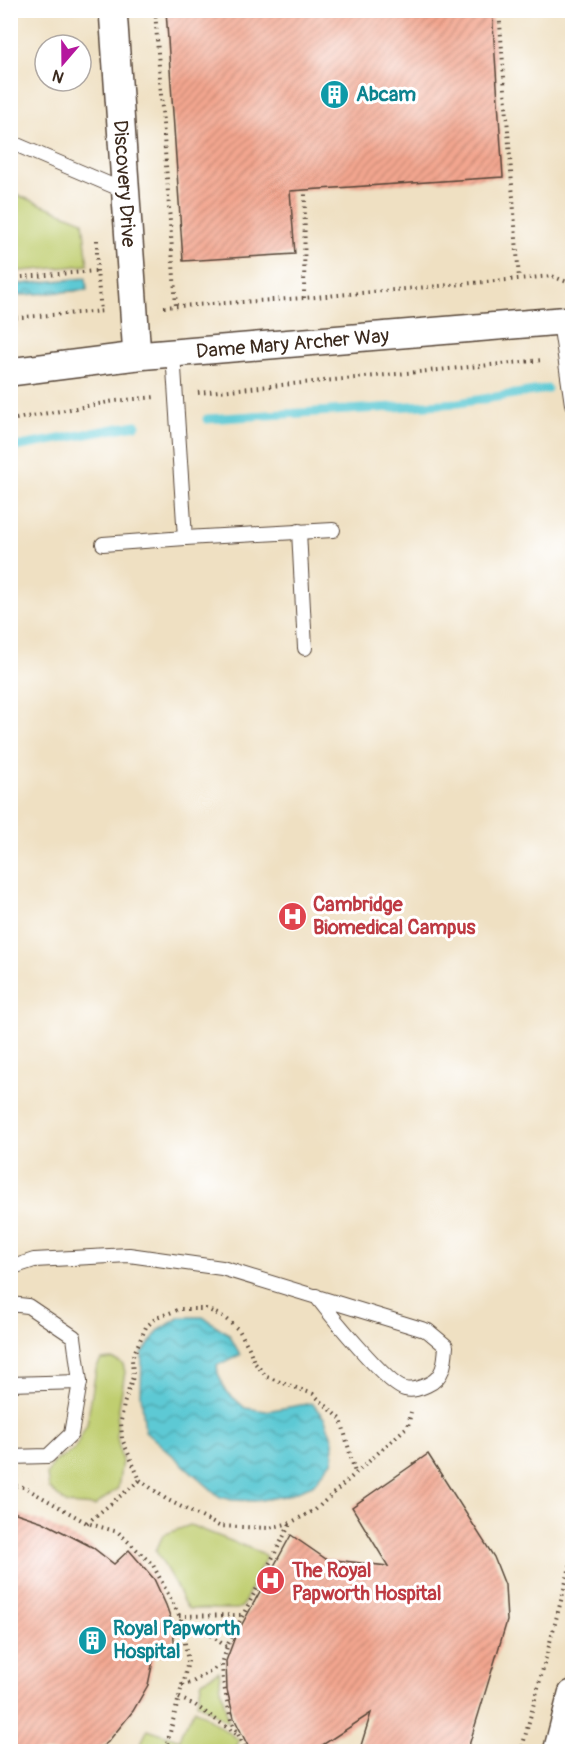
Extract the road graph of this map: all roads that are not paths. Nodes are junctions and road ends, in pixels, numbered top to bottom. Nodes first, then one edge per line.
1 (113, 10) edge
2 (10, 142) edge
3 (125, 191) junction
4 (566, 321) edge
5 (173, 353) junction
6 (137, 356) junction
7 (10, 372) edge
8 (573, 404) edge
9 (333, 530) dead end
10 (299, 531) junction
11 (185, 537) junction
12 (103, 544) dead end
13 (305, 648) dead end
14 (10, 1268) edge
15 (316, 1296) junction
16 (10, 1304) edge
17 (80, 1382) junction
18 (10, 1384) edge
19 (10, 1457) edge
20 (573, 1694) edge
21 (557, 1752) edge

1 - 3 street, Discovery Drive
2 - 3 lane
3 - 6 street, Discovery Drive
4 - 5 street, Dame Mary Archer Way
4 - 8 lane
5 - 6 street, Dame Mary Archer Way
5 - 11 lane
6 - 7 street, Dame Mary Archer Way
9 - 10 lane
10 - 11 lane
10 - 13 lane
11 - 12 lane
14 - 15 lane
15 - 15 lane
16 - 17 lane
17 - 18 lane
17 - 19 lane
20 - 21 street

